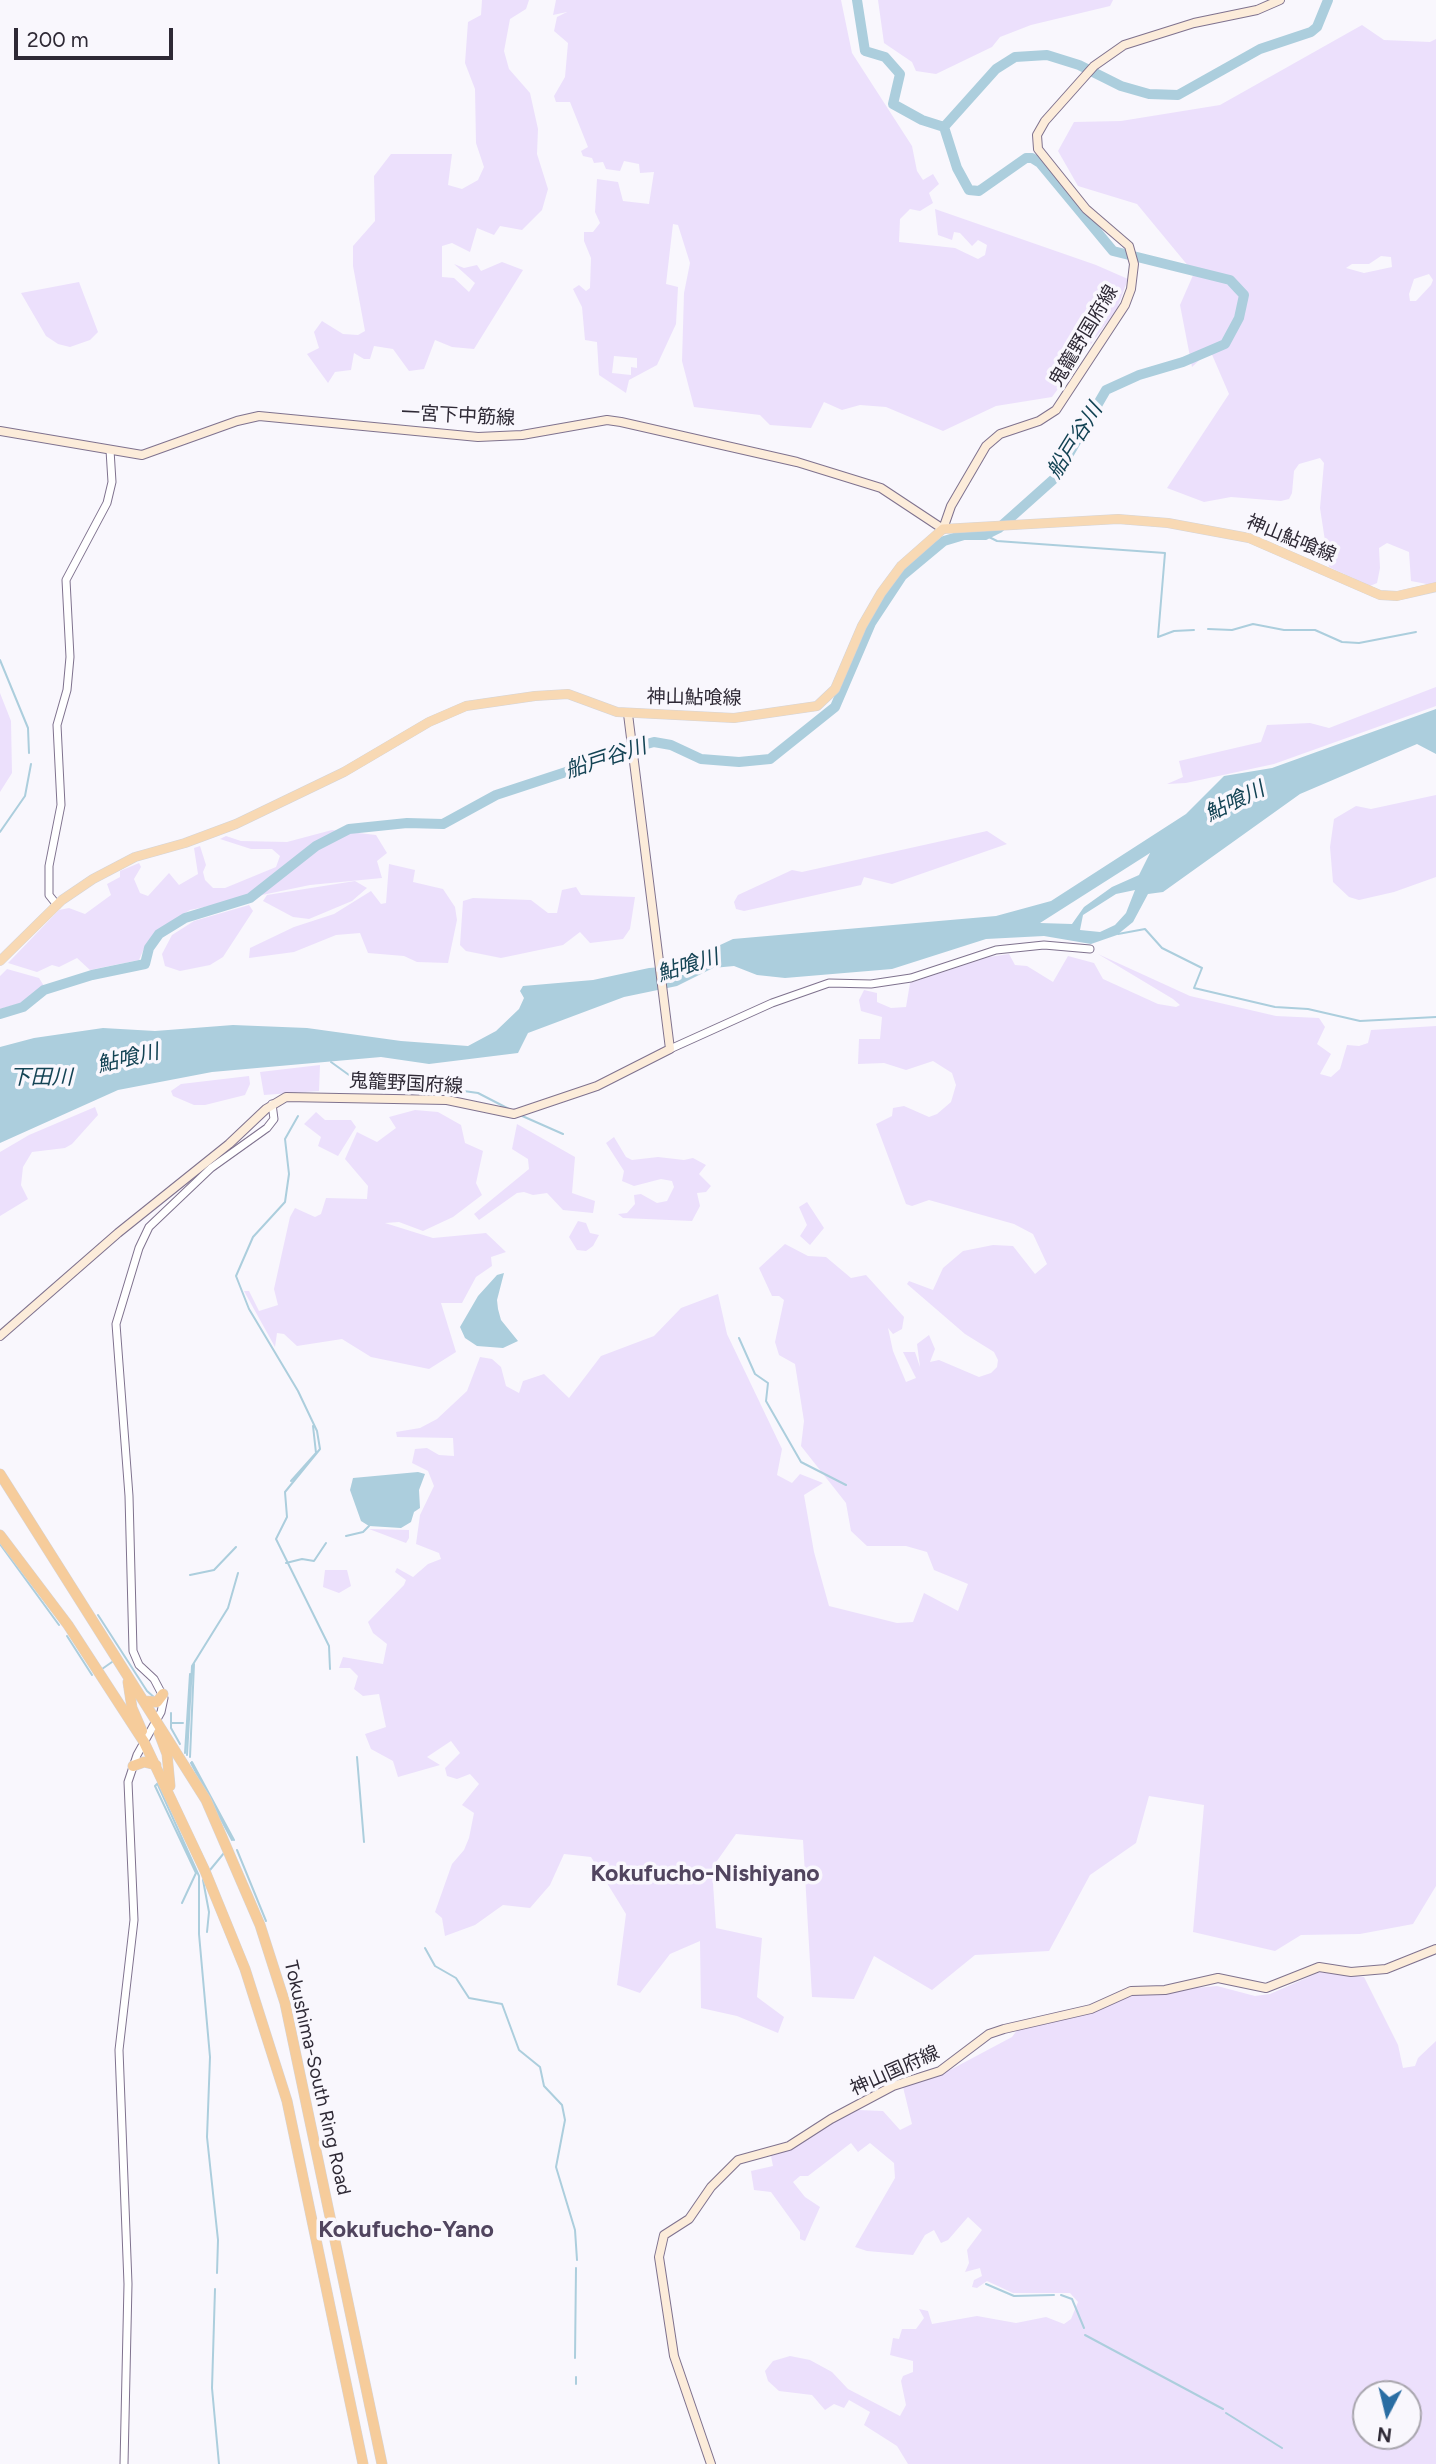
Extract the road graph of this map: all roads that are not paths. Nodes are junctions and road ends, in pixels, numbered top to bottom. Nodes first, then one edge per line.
1 (1280, 0) edge
2 (0, 431) edge
3 (110, 450) junction
4 (943, 529) junction
5 (1436, 587) edge
6 (628, 714) junction
7 (57, 905) junction
8 (1090, 949) dead end
9 (0, 961) edge
10 (670, 1049) junction
11 (272, 1104) junction
12 (0, 1336) edge
13 (0, 1474) edge
14 (0, 1535) edge
15 (126, 1671) junction
16 (163, 1694) junction
17 (145, 1701) junction
18 (156, 1720) junction
19 (144, 1742) junction
20 (156, 1765) junction
21 (132, 1766) junction
22 (171, 1797) junction
23 (1436, 1949) edge
24 (124, 2464) edge
25 (363, 2464) edge
26 (382, 2464) edge
27 (711, 2464) edge

1 - 4 main road, 鬼籠野国府線
2 - 3 main road, 一宮下中筋線
3 - 4 main road, 一宮下中筋線
3 - 7 street
4 - 5 main road, 神山鮎喰線
4 - 6 main road, 神山鮎喰線
6 - 7 main road, 神山鮎喰線
6 - 10 main road
7 - 9 main road, 神山鮎喰線
8 - 10 street
10 - 11 main road, 鬼籠野国府線
11 - 12 main road
11 - 16 street
13 - 15 highway, Tokushima-South Ring Road
14 - 19 highway, Tokushima-South Ring Road
15 - 17 highway, Tokushima-South Ring Road
15 - 19 highway
16 - 17 highway
16 - 18 street
17 - 18 highway, Tokushima-South Ring Road
18 - 19 street
18 - 22 highway
18 - 26 highway, Tokushima-South Ring Road
19 - 20 highway, Tokushima-South Ring Road
19 - 21 street
20 - 21 highway
20 - 22 highway, Tokushima-South Ring Road
21 - 24 street
22 - 25 highway, Tokushima-South Ring Road
23 - 27 main road, 神山国府線

